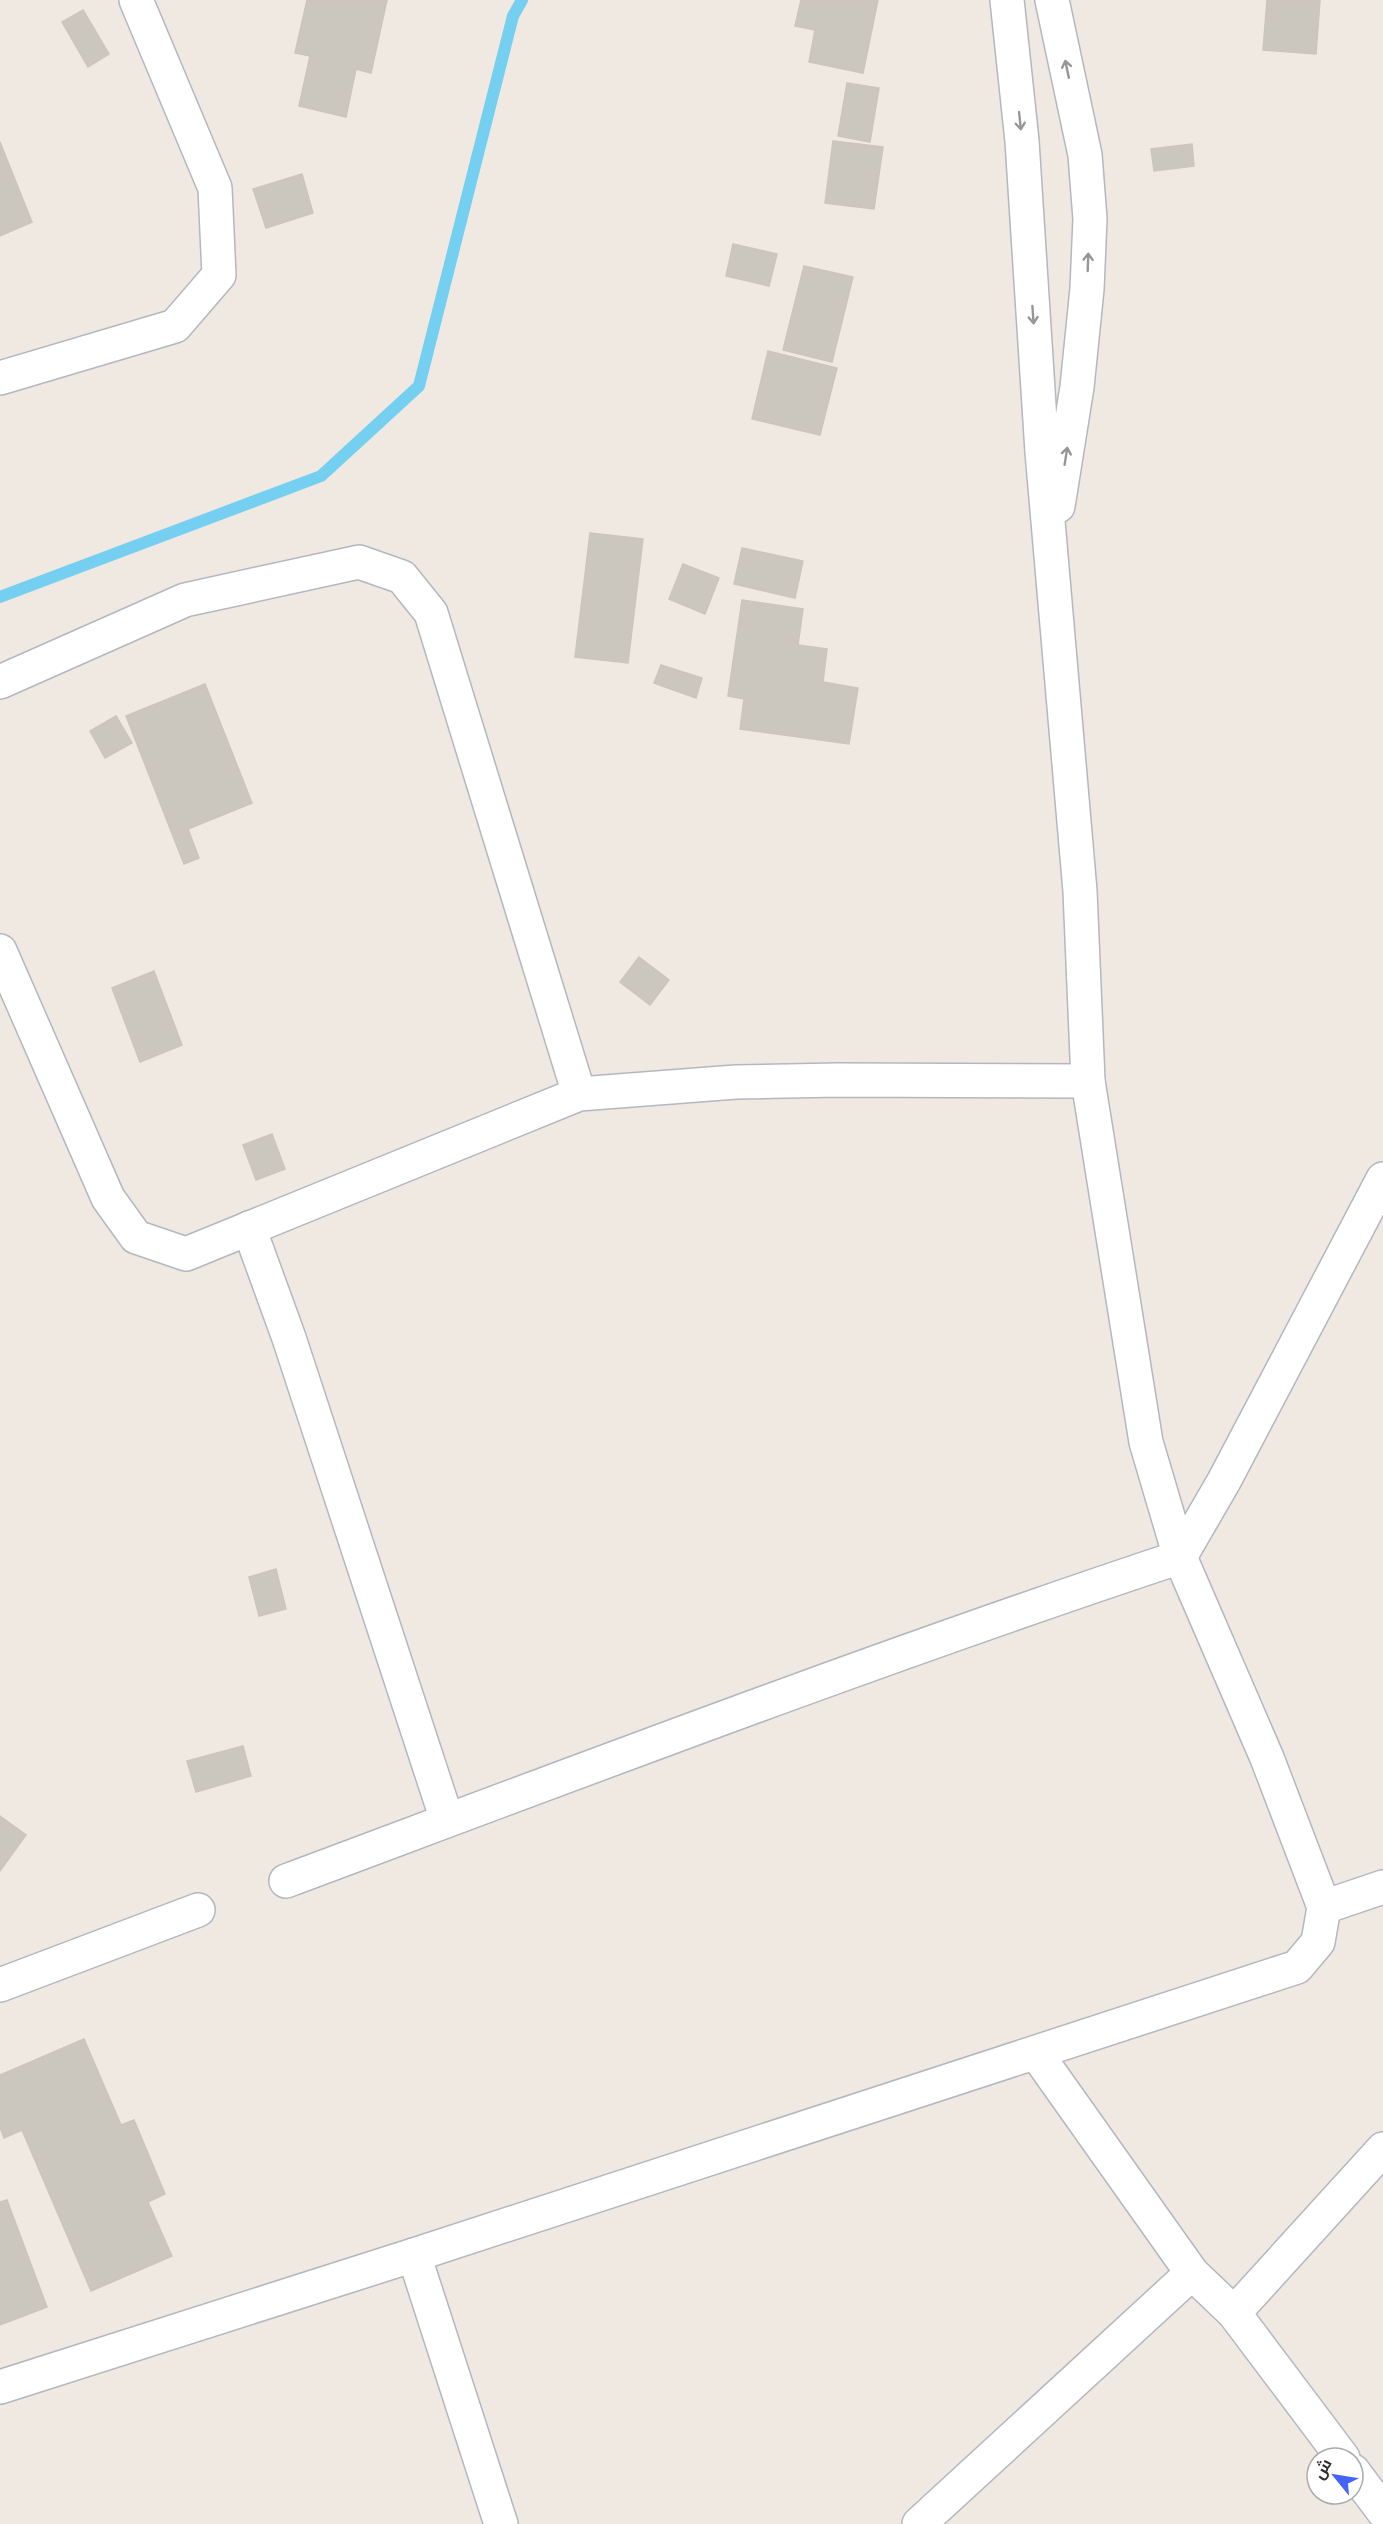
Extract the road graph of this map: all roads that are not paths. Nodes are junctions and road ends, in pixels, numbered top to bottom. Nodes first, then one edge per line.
1 (136, 0) edge
2 (1007, 0) edge
3 (1052, 0) edge
4 (0, 378) edge
5 (1050, 555) junction
6 (0, 682) edge
7 (0, 951) edge
8 (1088, 1081) junction
9 (579, 1094) junction
10 (1383, 1179) edge
11 (249, 1228) junction
12 (1180, 1557) junction
13 (447, 1820) junction
14 (286, 1881) dead end
15 (1383, 1887) edge
16 (1324, 1907) junction
17 (198, 1910) dead end
18 (0, 1985) edge
19 (1036, 2052) junction
20 (1383, 2149) edge
21 (414, 2255) junction
22 (1192, 2273) junction
23 (1234, 2313) junction
24 (0, 2387) edge
25 (1334, 2446) edge
26 (1365, 2487) edge
27 (1383, 2511) edge
28 (501, 2524) edge
29 (919, 2524) edge

1 - 4 street
2 -> 5 street
5 -> 3 street
5 - 8 street
6 - 9 street
7 - 11 street
8 - 9 street
8 - 12 street
9 - 11 street
10 - 12 street
11 - 13 street
12 - 13 street
12 - 16 street
13 - 14 street
15 - 16 street
16 - 19 street
17 - 18 street
19 - 21 street
19 - 22 street
20 - 23 street
21 - 24 street
21 - 28 street
22 - 23 street
22 - 29 street
23 - 25 street
26 - 27 street

